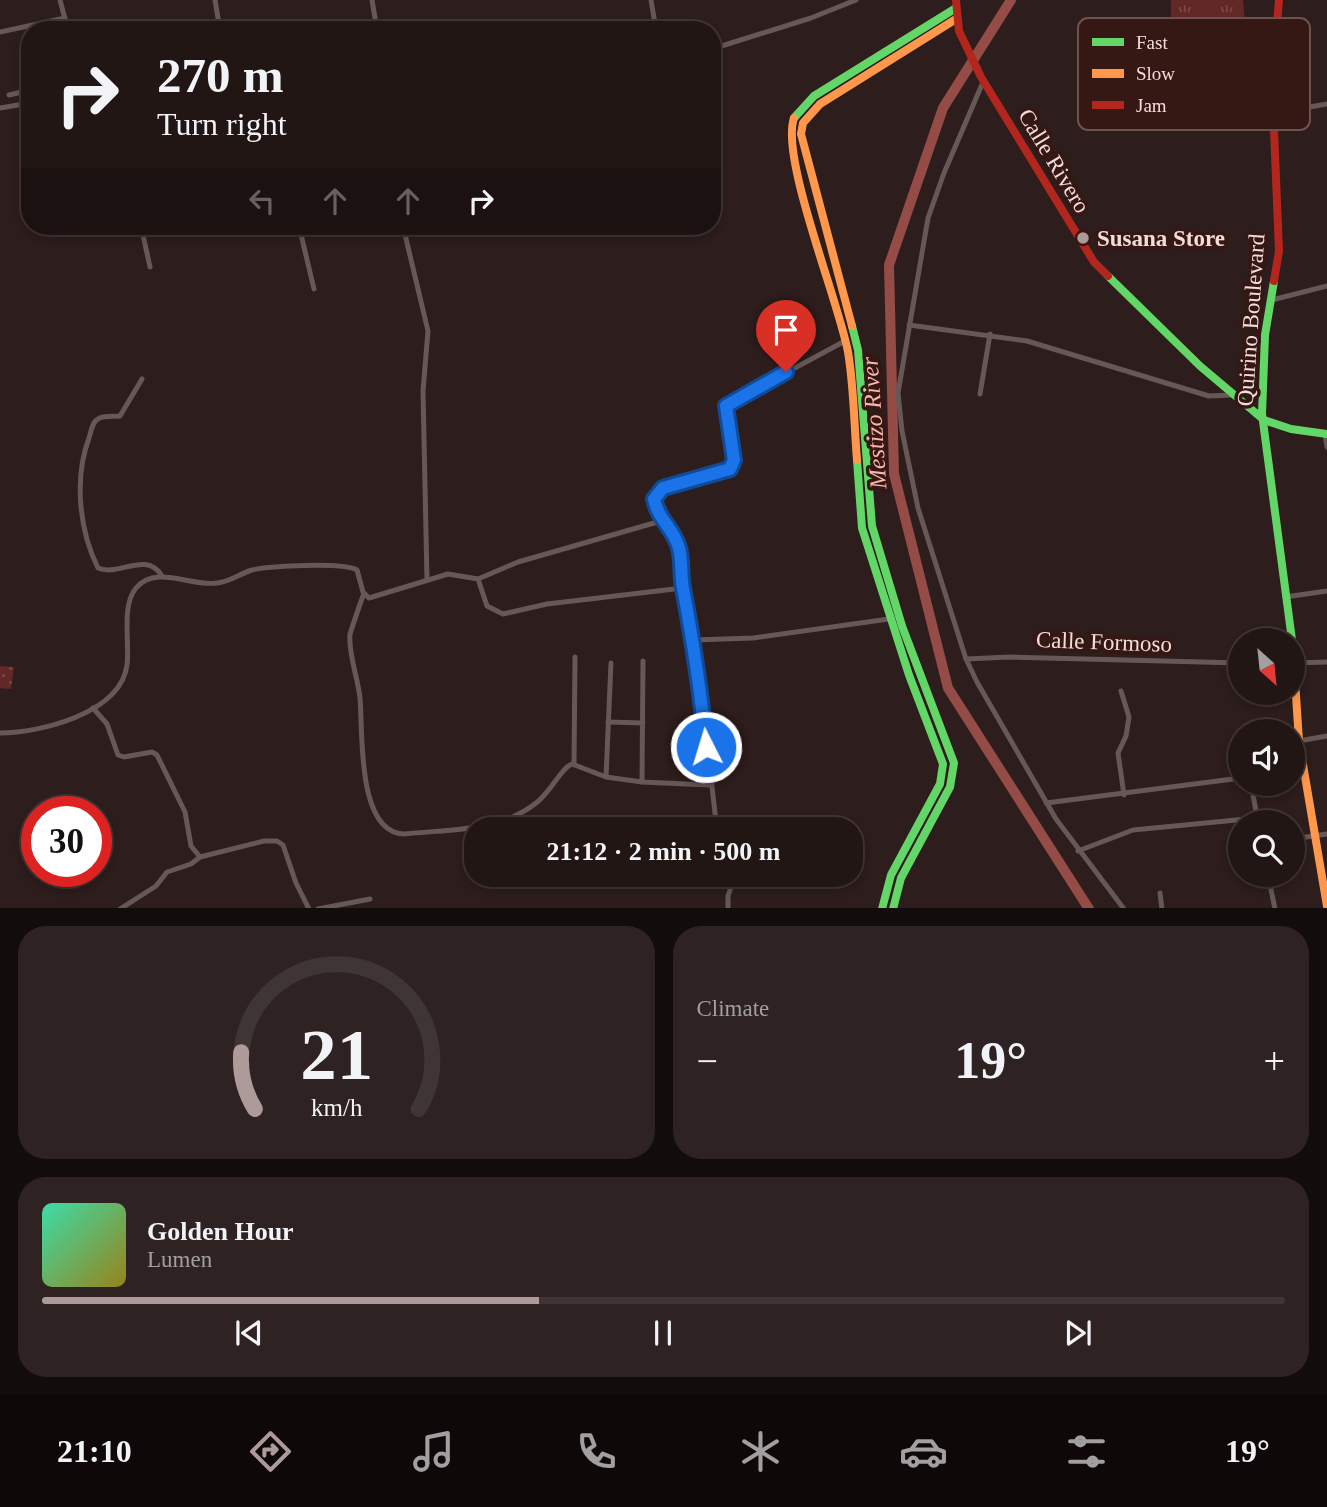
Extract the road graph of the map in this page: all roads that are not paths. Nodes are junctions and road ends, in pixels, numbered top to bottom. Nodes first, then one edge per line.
1 (60, 0) edge
2 (215, 0) edge
3 (372, 0) edge
4 (651, 0) edge
5 (856, 0) edge
6 (1279, 0) edge
7 (956, 3) edge
8 (65, 18) junction
9 (1277, 18) edge
10 (956, 19) junction
11 (51, 21) edge
12 (66, 21) edge
13 (218, 21) edge
14 (376, 21) edge
15 (654, 21) edge
16 (936, 25) junction
17 (21, 27) edge
18 (0, 32) edge
19 (959, 33) junction
20 (721, 46) edge
21 (982, 79) junction
22 (21, 92) edge
23 (9, 95) dead end
24 (21, 104) edge
25 (0, 108) edge
26 (1274, 130) edge
27 (824, 229) junction
28 (814, 232) junction
29 (143, 235) edge
30 (301, 235) edge
31 (404, 235) edge
32 (150, 267) dead end
33 (1327, 286) edge
34 (314, 289) dead end
35 (1272, 300) junction
36 (909, 325) junction
37 (990, 334) junction
38 (845, 341) junction
39 (142, 379) dead end
40 (980, 394) dead end
41 (1233, 395) junction
42 (1264, 420) junction
43 (1326, 434) edge
44 (1327, 447) edge
45 (661, 521) junction
46 (162, 576) junction
47 (478, 579) junction
48 (427, 580) junction
49 (683, 588) junction
50 (1327, 591) edge
51 (364, 594) junction
52 (1284, 597) junction
53 (889, 619) junction
54 (902, 626) junction
55 (1290, 628) edge
56 (893, 629) junction
57 (694, 640) junction
58 (575, 657) dead end
59 (966, 659) junction
60 (643, 661) dead end
61 (1327, 662) edge
62 (611, 663) dead end
63 (1228, 663) edge
64 (1306, 663) edge
65 (1121, 691) dead end
66 (93, 708) junction
67 (608, 722) junction
68 (643, 723) junction
69 (0, 733) edge
70 (1327, 736) edge
71 (1305, 740) edge
72 (575, 764) junction
73 (606, 777) junction
74 (1228, 779) edge
75 (642, 782) junction
76 (1305, 784) edge
77 (709, 785) junction
78 (1124, 795) junction
79 (1046, 803) junction
80 (715, 817) edge
81 (1228, 822) edge
82 (1327, 834) edge
83 (1316, 836) junction
84 (1305, 837) edge
85 (1078, 851) junction
86 (200, 857) junction
87 (731, 887) edge
88 (1271, 887) edge
89 (1160, 893) dead end
90 (370, 899) dead end
91 (1327, 905) edge
92 (120, 908) edge
93 (309, 908) edge
94 (318, 908) edge
95 (728, 908) edge
96 (883, 908) edge
97 (893, 908) edge
98 (1124, 908) edge
99 (1161, 908) edge
100 (1275, 908) edge

1 - 8 street
2 - 13 street
3 - 14 street
4 - 15 street
5 - 20 street
6 - 9 main road, Quirino Boulevard
7 - 10 main road, Calle Rivero
7 - 16 main road
8 - 11 street
8 - 12 street
10 - 16 main road
10 - 19 main road, Calle Rivero
16 - 19 main road
16 - 27 main road
16 - 28 main road
17 - 18 street
19 - 21 main road, Calle Rivero
21 - 36 street
21 - 41 main road, Calle Rivero
22 - 23 street
24 - 25 street
26 - 35 main road, Quirino Boulevard
27 - 28 main road
27 - 54 main road
28 - 38 main road
29 - 32 street
30 - 34 street
31 - 48 street
33 - 35 street
35 - 42 main road, Quirino Boulevard
36 - 37 street
36 - 59 street
37 - 40 street
37 - 41 street
38 - 45 street
38 - 53 main road
39 - 46 street
41 - 42 main road, Calle Rivero
42 - 43 main road, Calle Rivero
42 - 52 main road, Quirino Boulevard
43 - 44 street
45 - 47 street
45 - 49 street
46 - 51 street
46 - 66 street
47 - 48 street
47 - 49 street
48 - 51 street
49 - 57 street
50 - 52 street
51 - 72 street
52 - 55 main road, Quirino Boulevard
53 - 56 main road
53 - 57 street
54 - 56 main road
54 - 97 main road
56 - 96 main road
57 - 77 street
58 - 72 street
59 - 63 street, Calle Formoso
59 - 79 street
60 - 68 street
61 - 64 street
62 - 67 street
65 - 78 street
66 - 69 street
66 - 86 street
67 - 68 street
67 - 73 street
68 - 75 street
70 - 71 street
72 - 73 street
73 - 75 street
74 - 78 street
75 - 77 street
76 - 83 main road
77 - 80 street
78 - 79 street
79 - 85 street
81 - 85 street
82 - 83 street
83 - 84 street
83 - 91 main road
85 - 98 street
86 - 92 street
86 - 93 street
87 - 95 street
88 - 100 street
89 - 99 street
90 - 94 street

